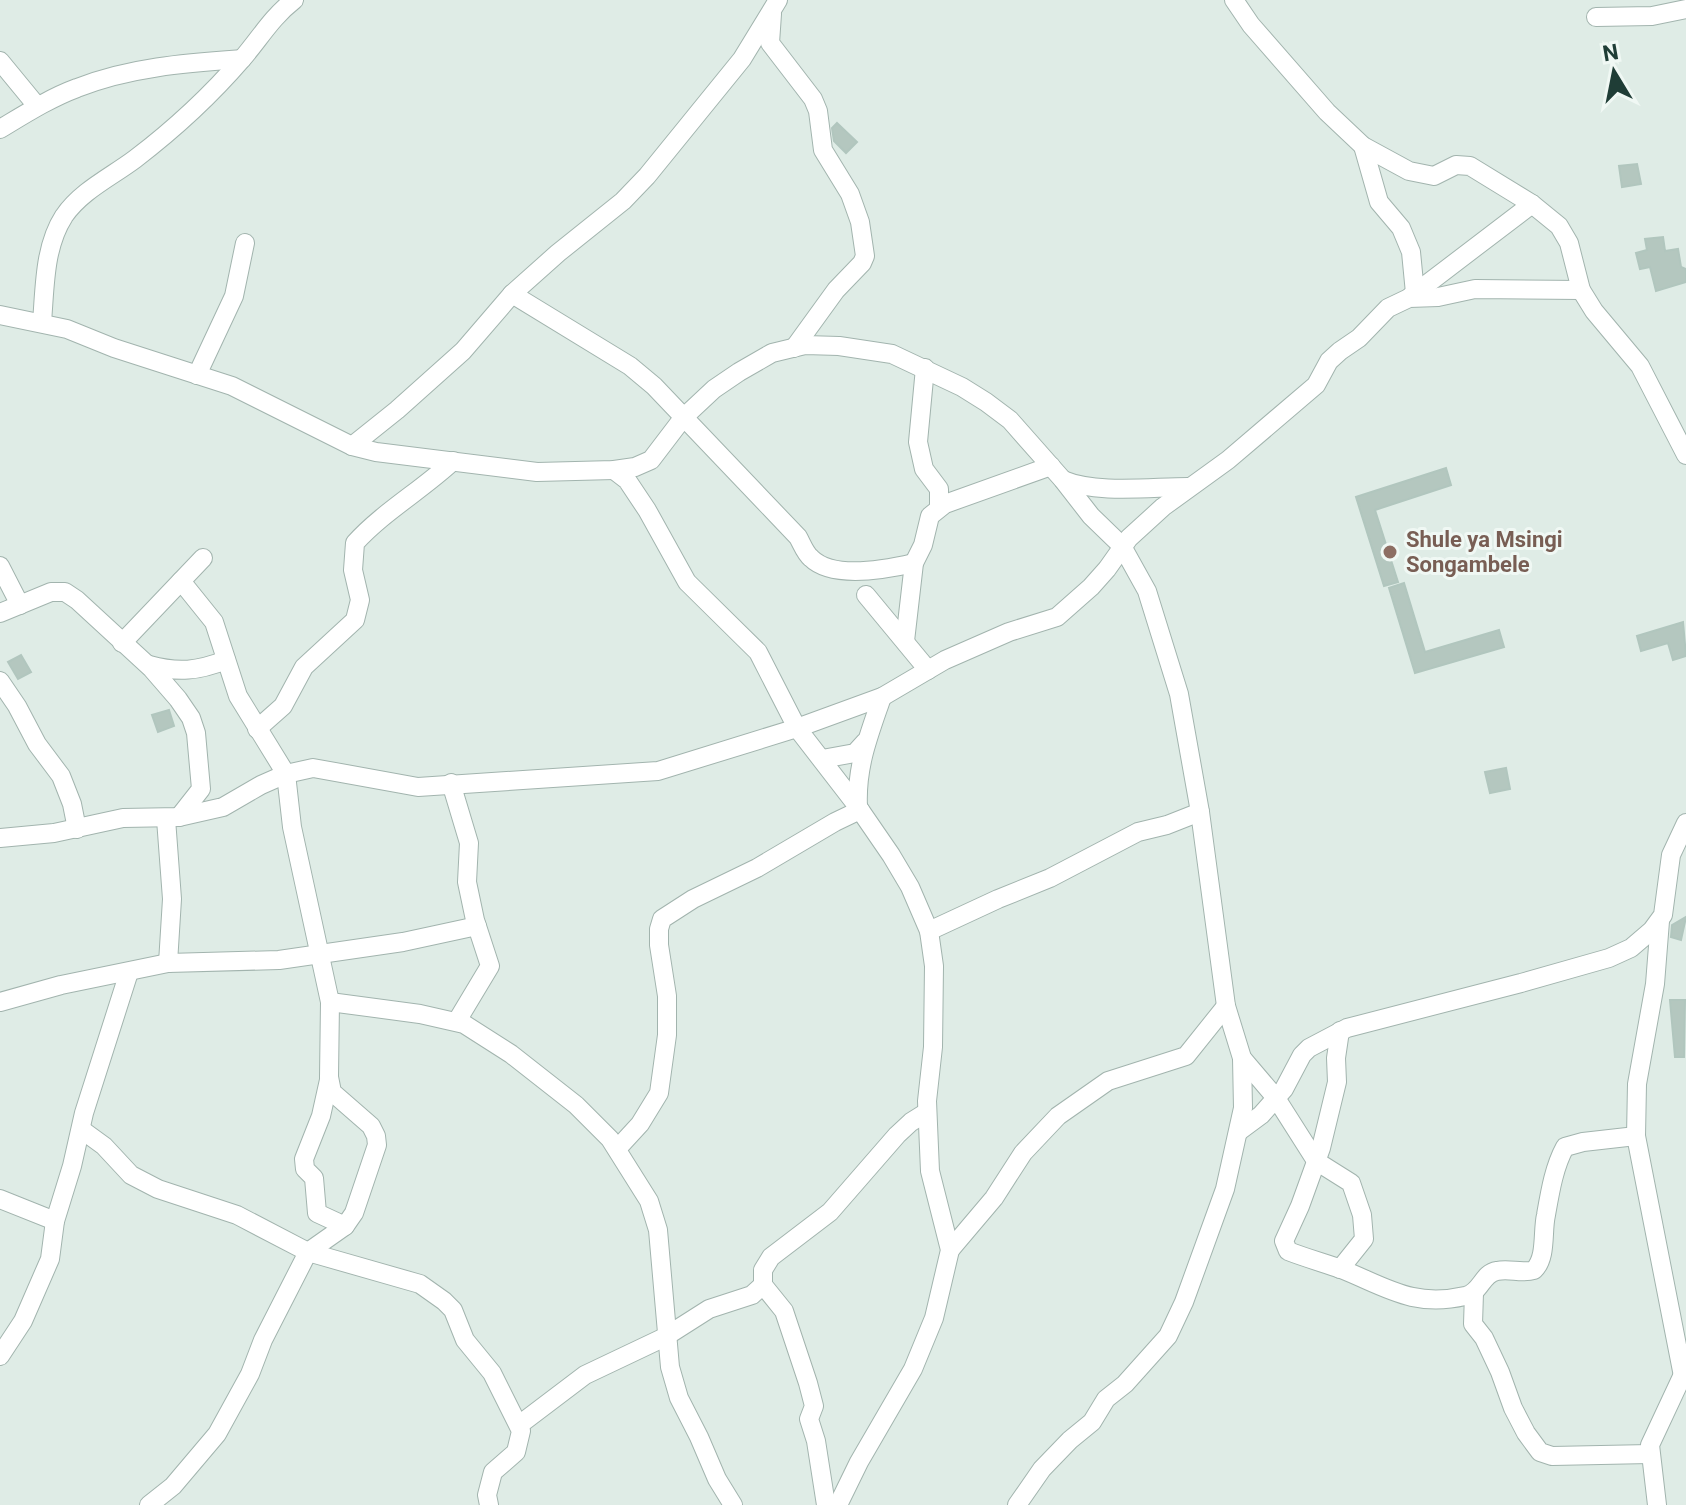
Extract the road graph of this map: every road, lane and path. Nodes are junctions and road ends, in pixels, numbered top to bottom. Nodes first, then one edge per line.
1 (294, 0) edge
2 (1234, 0) edge
3 (775, 5) edge
4 (1686, 9) edge
5 (1596, 17) dead end
6 (242, 59) junction
7 (0, 61) edge
8 (37, 106) junction
9 (0, 129) edge
10 (1363, 146) junction
11 (1532, 204) junction
12 (245, 243) dead end
13 (1581, 290) junction
14 (512, 294) junction
15 (1412, 295) junction
16 (0, 315) edge
17 (42, 322) junction
18 (794, 348) junction
19 (925, 368) junction
20 (197, 375) junction
21 (683, 418) junction
22 (352, 446) junction
23 (1686, 455) edge
24 (453, 461) junction
25 (614, 470) junction
26 (1057, 473) junction
27 (1188, 487) junction
28 (939, 507) junction
29 (1122, 546) junction
30 (203, 558) dead end
31 (914, 563) junction
32 (0, 566) edge
33 (181, 581) junction
34 (866, 595) dead end
35 (20, 605) junction
36 (0, 613) edge
37 (905, 641) junction
38 (122, 643) junction
39 (226, 660) junction
40 (147, 664) junction
41 (928, 670) junction
42 (0, 681) edge
43 (882, 697) junction
44 (797, 728) junction
45 (257, 729) junction
46 (865, 742) junction
47 (822, 759) junction
48 (286, 774) junction
49 (451, 783) junction
50 (859, 808) junction
51 (1200, 812) junction
52 (173, 818) junction
53 (1686, 823) edge
54 (77, 829) junction
55 (0, 838) edge
56 (1660, 921) junction
57 (477, 926) junction
58 (929, 931) junction
59 (1631, 948) junction
60 (318, 953) junction
61 (1657, 955) junction
62 (168, 963) junction
63 (129, 972) junction
64 (0, 1002) edge
65 (330, 1002) junction
66 (1226, 1006) junction
67 (457, 1021) junction
68 (1340, 1031) junction
69 (1242, 1058) junction
70 (329, 1077) junction
71 (1276, 1098) junction
72 (927, 1112) junction
73 (82, 1130) junction
74 (1238, 1132) junction
75 (1636, 1136) junction
76 (617, 1149) junction
77 (1316, 1161) junction
78 (0, 1199) edge
79 (55, 1221) junction
80 (345, 1226) junction
81 (950, 1250) junction
82 (308, 1252) junction
83 (1340, 1269) junction
84 (763, 1285) junction
85 (1474, 1293) junction
86 (665, 1337) junction
87 (0, 1356) edge
88 (1684, 1372) edge
89 (519, 1425) junction
90 (1650, 1454) junction
91 (149, 1505) edge
92 (489, 1505) edge
93 (733, 1505) edge
94 (826, 1505) edge
95 (838, 1505) edge
96 (1017, 1505) edge
97 (1657, 1505) edge

1 - 6 street
2 - 10 street
3 - 14 street
3 - 18 street
4 - 5 street
6 - 8 street
6 - 17 street
7 - 8 street
8 - 9 street
10 - 11 street
10 - 15 street
11 - 13 street
11 - 15 street
12 - 20 street
13 - 15 street
13 - 23 street
14 - 21 street
14 - 22 street
15 - 27 street
16 - 17 street
17 - 20 street
18 - 19 street
18 - 21 street
19 - 26 street
19 - 28 street
20 - 22 street
21 - 25 street
21 - 31 street
22 - 24 street
24 - 25 street
24 - 45 street
25 - 44 street
26 - 27 street
26 - 28 street
26 - 29 street
27 - 29 street
28 - 31 street
29 - 41 street
29 - 51 street
30 - 33 street
31 - 37 street
32 - 35 street
33 - 38 street
33 - 39 street
34 - 37 street
35 - 36 street
35 - 38 street
37 - 41 street
38 - 40 street
39 - 40 street
39 - 45 street
40 - 52 street
41 - 43 street
42 - 54 street
43 - 44 street
43 - 46 street
44 - 47 street
44 - 49 street
45 - 48 street
46 - 47 street
46 - 50 street
47 - 50 street
48 - 49 street
48 - 52 street
48 - 60 street
49 - 57 street
50 - 58 street
50 - 76 street
51 - 58 street
51 - 66 street
52 - 54 street
52 - 62 street
53 - 56 street
54 - 55 street
56 - 59 street
56 - 61 street
57 - 60 street
57 - 67 street
58 - 72 street
59 - 61 street
59 - 68 street
60 - 62 street
60 - 65 street
61 - 75 street
62 - 63 street
63 - 64 street
63 - 73 street
65 - 67 street
65 - 70 street
66 - 69 street
66 - 81 street
67 - 76 street
68 - 71 street
68 - 77 street
69 - 71 street
69 - 74 street
70 - 80 street
70 - 80 street
71 - 74 street
71 - 77 street
72 - 81 street
72 - 84 street
73 - 79 street
73 - 82 street
74 - 96 street
75 - 85 street
75 - 88 street
76 - 86 street
77 - 83 street
77 - 83 street
78 - 79 street
79 - 87 street
80 - 82 street
81 - 95 street
82 - 89 street
82 - 91 street
83 - 85 street
84 - 86 street
84 - 94 street
85 - 90 street
86 - 89 street
86 - 93 street
88 - 90 street
89 - 92 street
90 - 97 street

